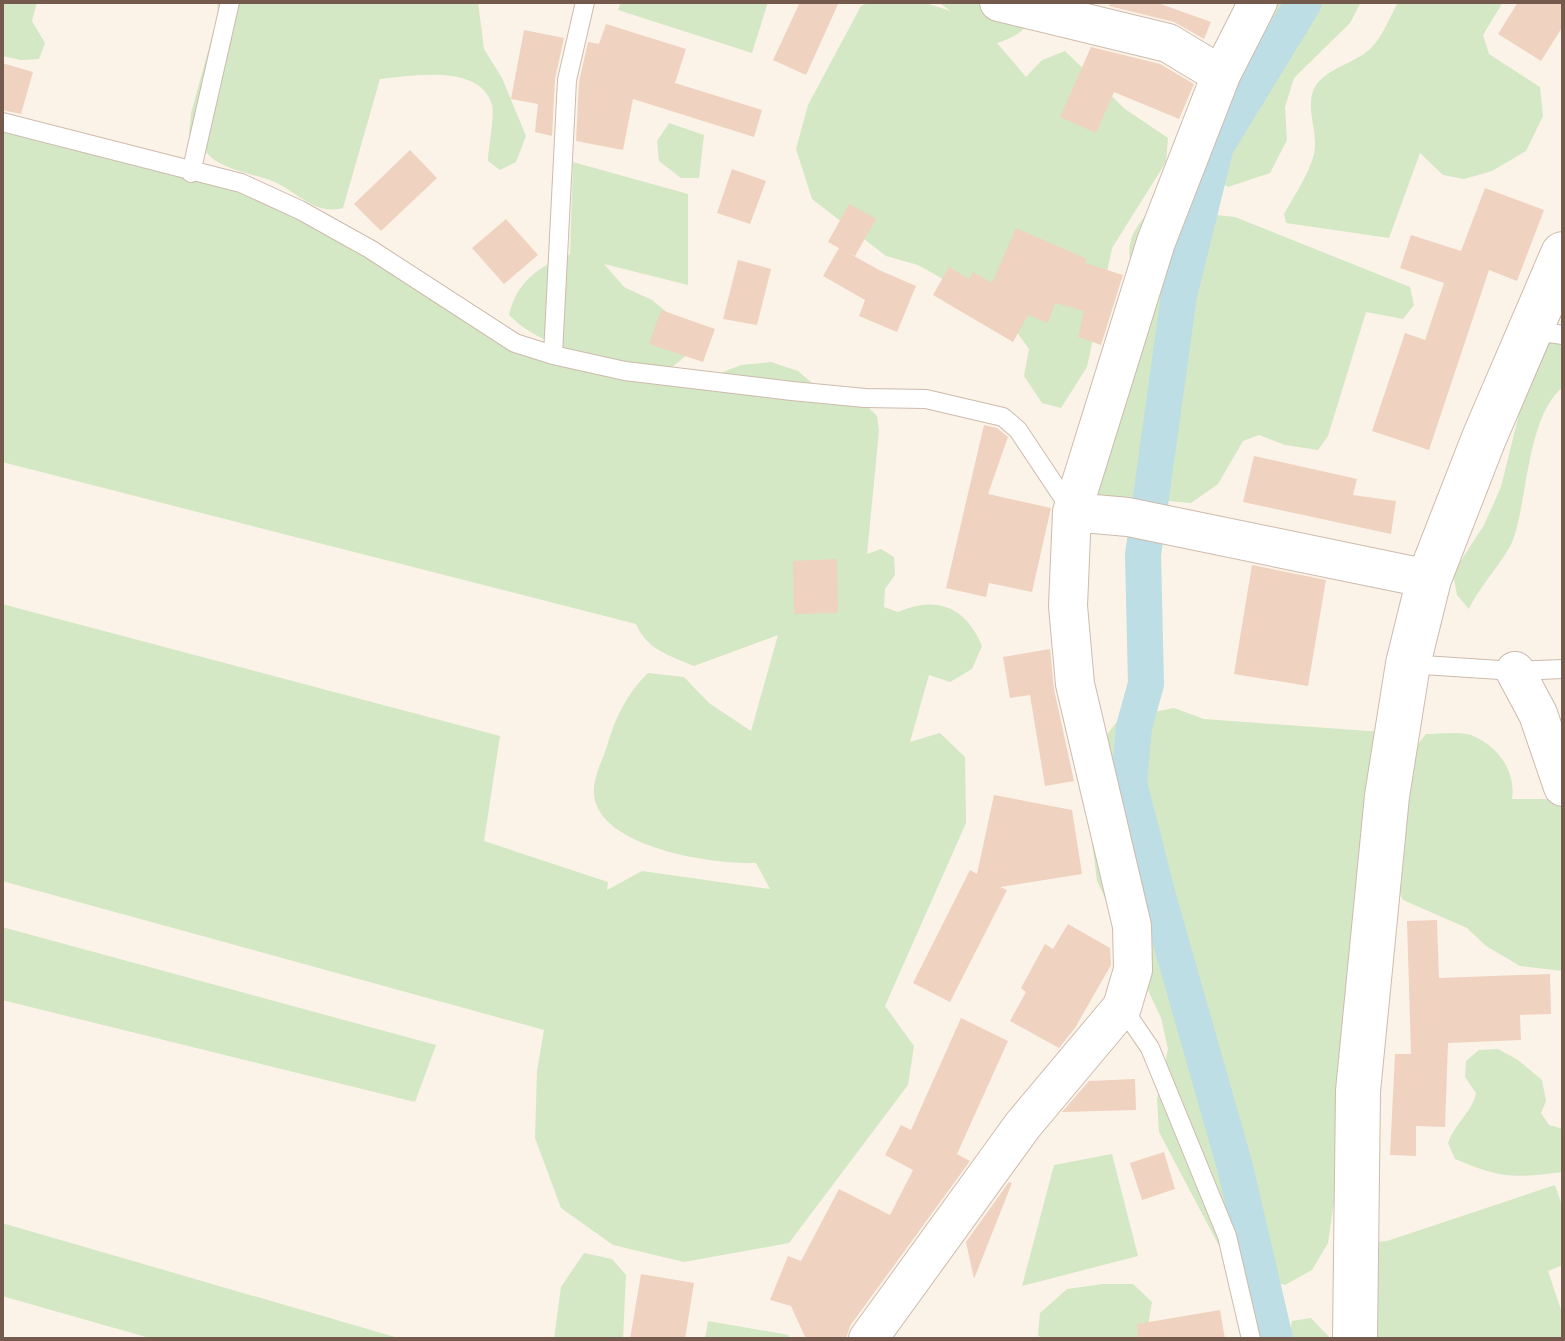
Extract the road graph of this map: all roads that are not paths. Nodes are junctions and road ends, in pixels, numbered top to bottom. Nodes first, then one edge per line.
1 (230, 2) edge
2 (585, 2) edge
3 (999, 2) edge
4 (1258, 2) edge
5 (1221, 75) junction
6 (2, 122) edge
7 (191, 173) junction
8 (1563, 254) edge
9 (1546, 332) edge
10 (553, 355) junction
11 (1072, 512) junction
12 (1429, 579) junction
13 (1408, 664) junction
14 (1563, 669) edge
15 (1515, 671) junction
16 (1563, 787) edge
17 (1122, 1007) junction
18 (868, 1339) edge
19 (1251, 1339) edge
20 (1355, 1339) edge

1 - 7 lane
2 - 10 lane
3 - 5 street
4 - 5 street
5 - 11 street
6 - 7 lane
7 - 10 lane
8 - 9 street
9 - 12 street
10 - 11 lane
11 - 12 street
11 - 17 street
12 - 13 street
13 - 15 lane
13 - 20 street
14 - 15 lane
15 - 16 street
17 - 18 street
17 - 19 lane

